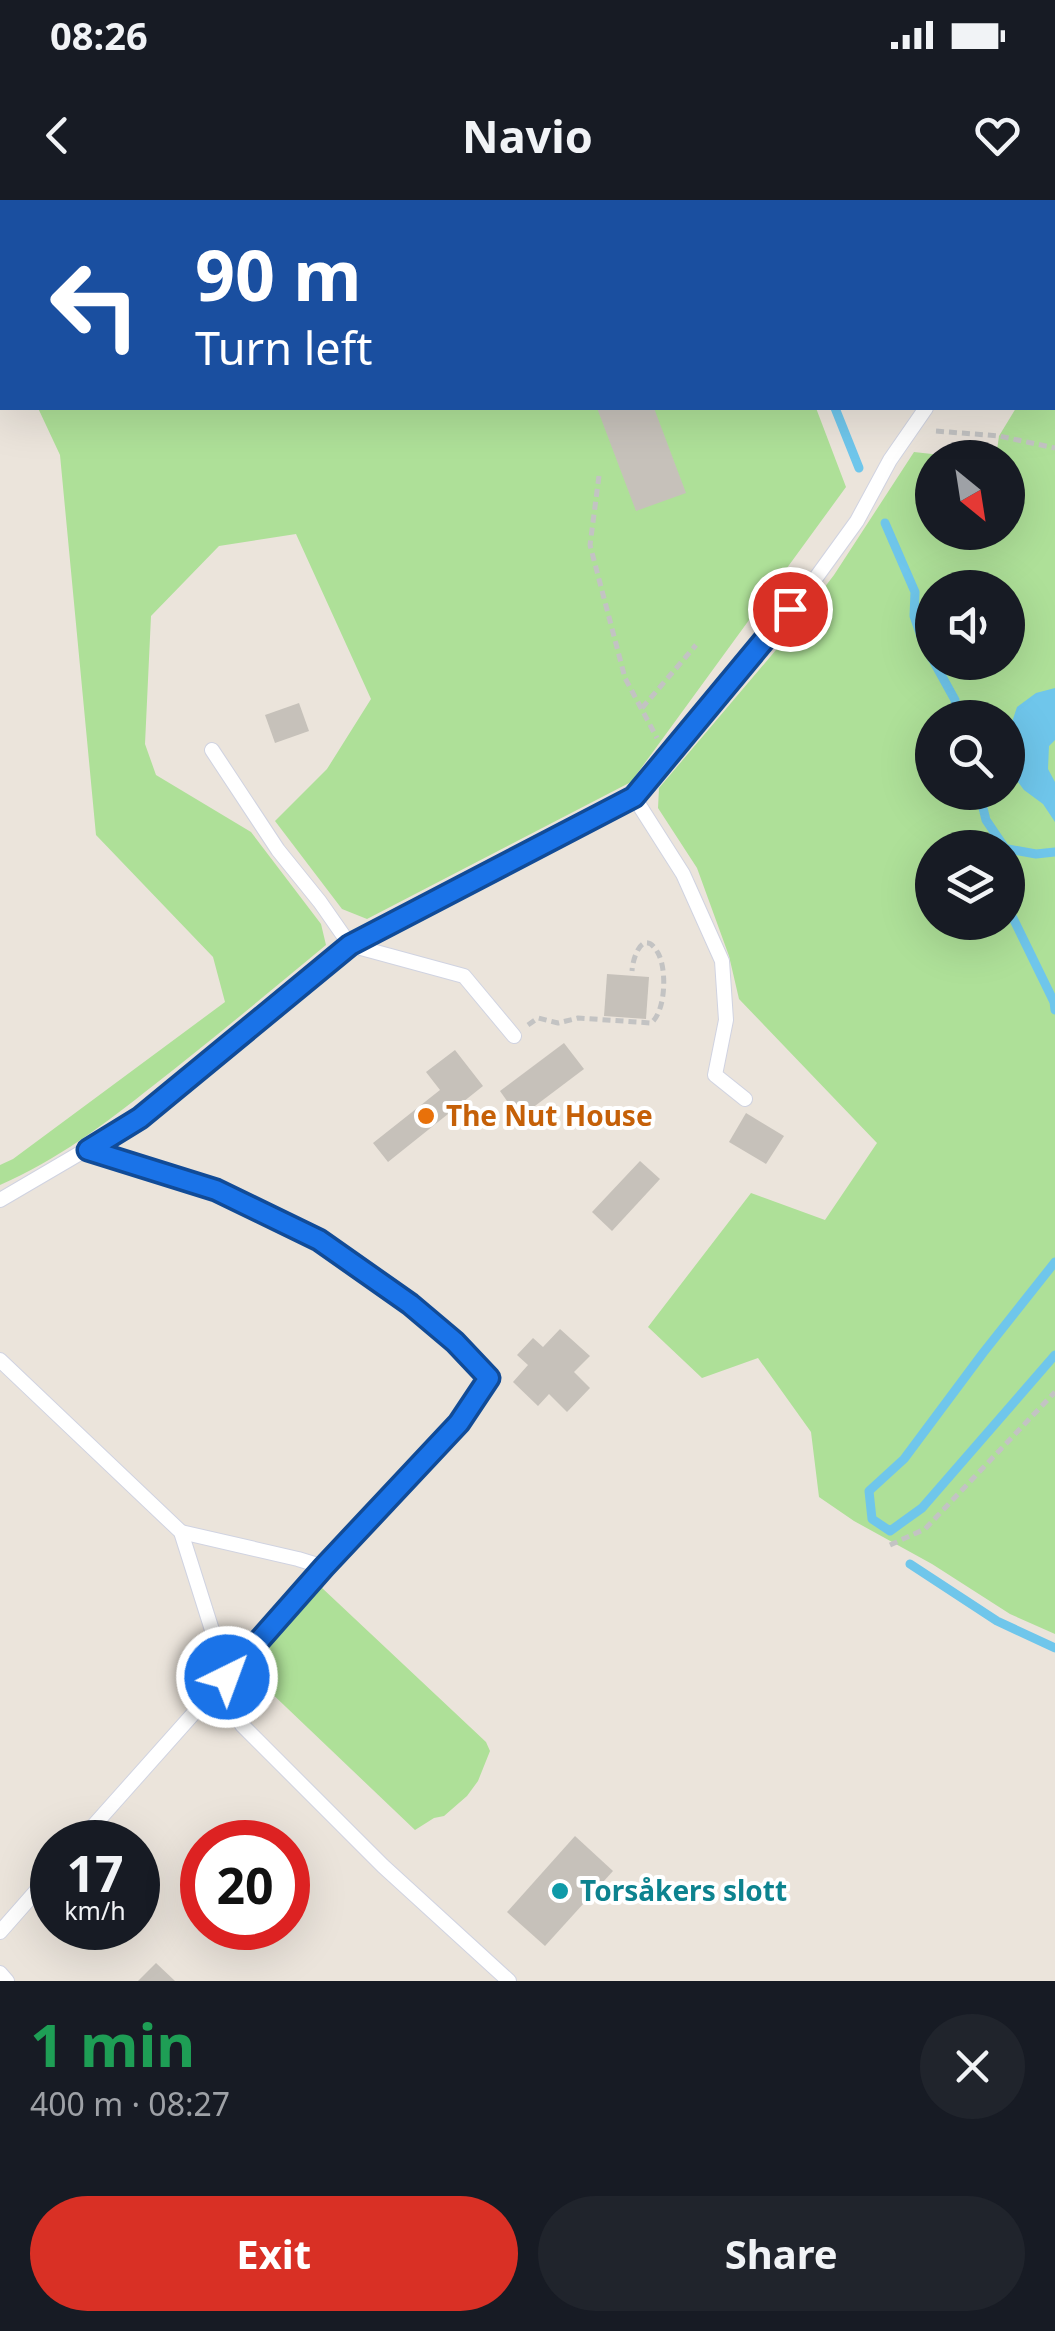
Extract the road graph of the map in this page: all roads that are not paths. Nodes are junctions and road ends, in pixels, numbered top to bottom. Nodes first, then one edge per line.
1 (925, 410) edge
2 (212, 750) dead end
3 (634, 797) junction
4 (350, 945) junction
5 (514, 1036) road end
6 (744, 1099) dead end
7 (88, 1150) junction
8 (0, 1200) edge
9 (0, 1360) edge
10 (182, 1532) junction
11 (324, 1567) junction
12 (227, 1677) junction
13 (99, 1820) edge
14 (30, 1897) edge
15 (0, 1932) edge
16 (0, 1974) edge
17 (7, 1981) edge
18 (508, 1981) edge

1 - 3 lane
2 - 4 lane
3 - 4 lane
3 - 6 lane
4 - 5 lane
4 - 7 lane
7 - 8 lane
7 - 11 lane
9 - 10 lane
10 - 11 lane
10 - 12 lane
11 - 12 lane
12 - 13 lane
12 - 18 lane
14 - 15 lane
16 - 17 lane

